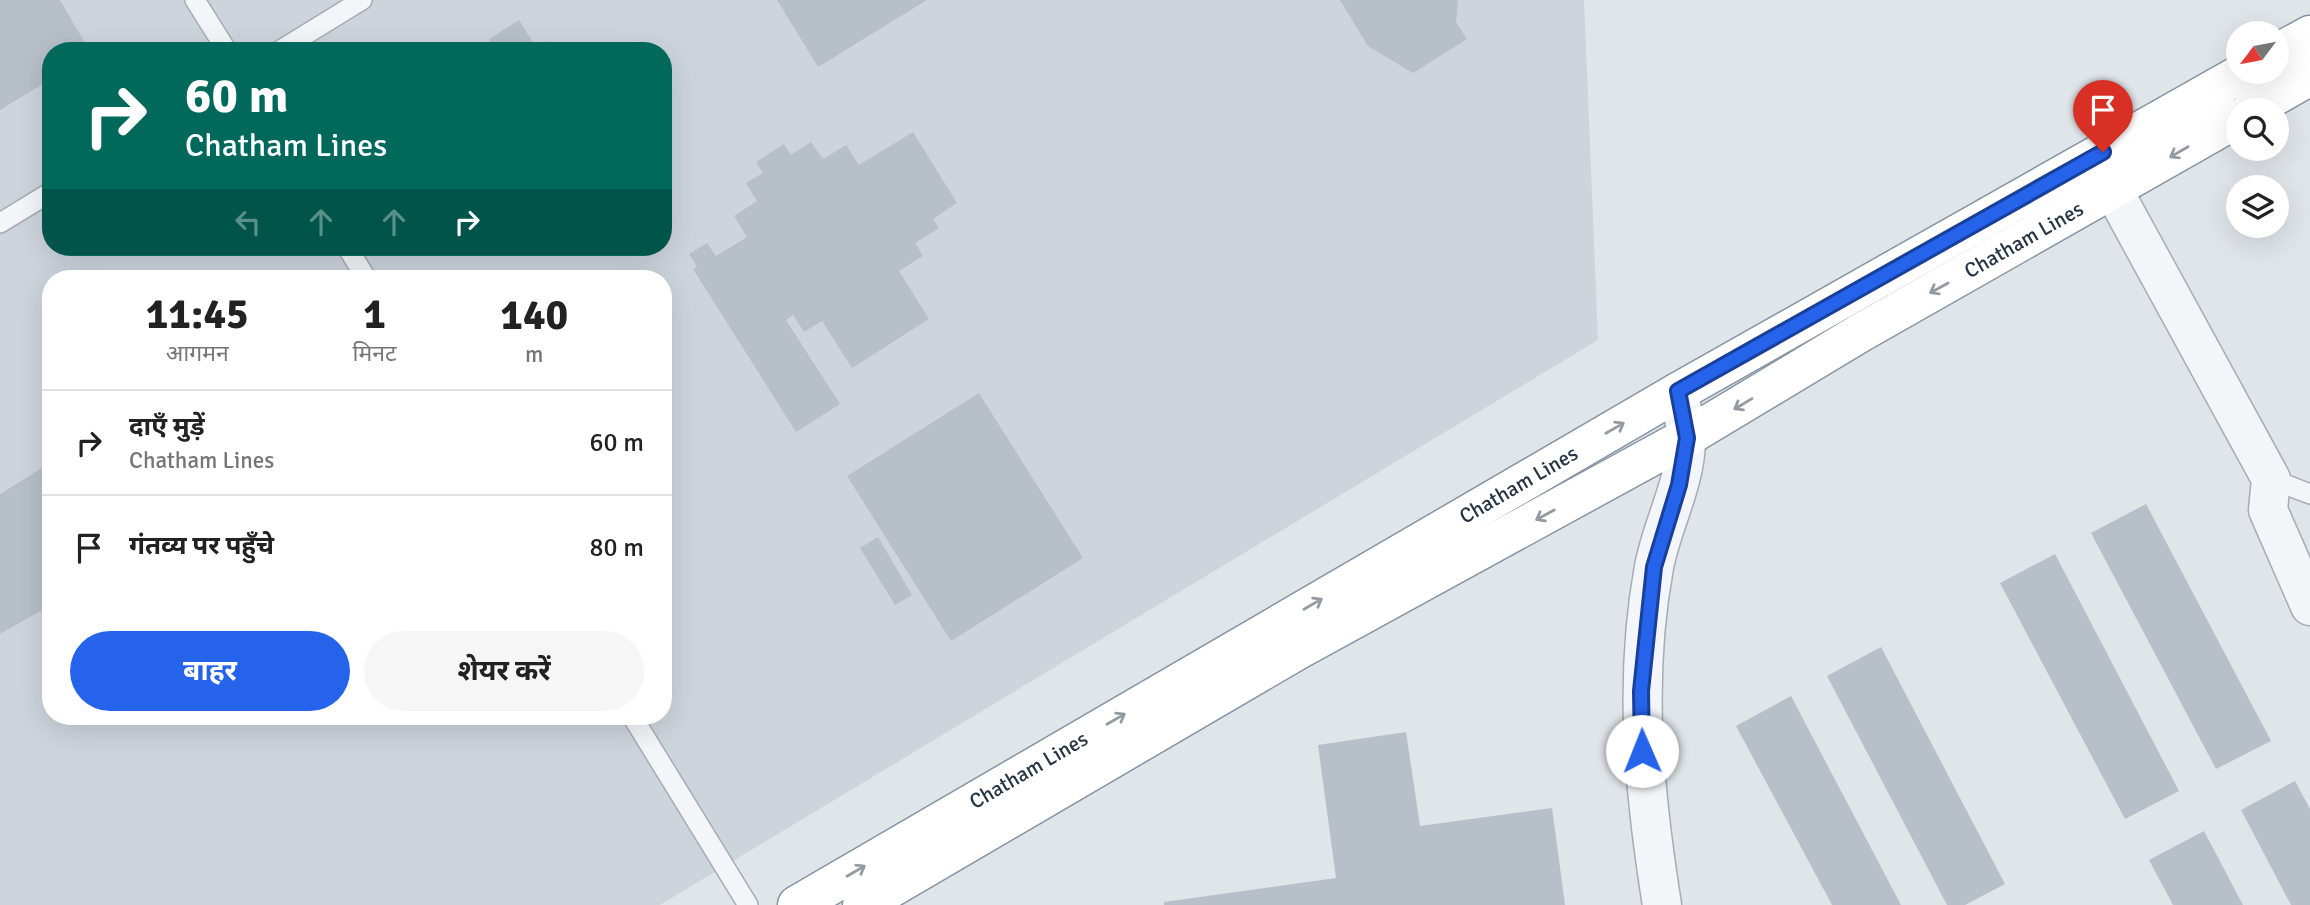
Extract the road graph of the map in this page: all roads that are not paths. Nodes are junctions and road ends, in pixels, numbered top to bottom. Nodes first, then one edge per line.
1 (195, 0) edge
2 (362, 0) edge
3 (2310, 35) edge
4 (221, 42) edge
5 (294, 42) edge
6 (2289, 46) edge
7 (2310, 76) edge
8 (2226, 82) edge
9 (2272, 98) edge
10 (2226, 125) edge
11 (2113, 190) junction
12 (42, 197) edge
13 (0, 223) edge
14 (1678, 391) junction
15 (1687, 438) junction
16 (2271, 479) junction
17 (2310, 494) edge
18 (2310, 606) edge
19 (638, 725) edge
20 (748, 905) edge
21 (797, 905) edge
22 (862, 905) edge
23 (1662, 905) edge

1 - 4 lane
2 - 5 lane
3 - 6 highway
7 - 9 highway
8 - 14 highway, Chatham Lines
10 -> 11 highway, Chatham Lines
11 -> 15 highway, Chatham Lines
11 - 16 street
12 - 13 lane
14 - 15 street
21 -> 14 highway, Chatham Lines
15 -> 22 highway, Chatham Lines
15 - 23 street
16 - 17 lane
16 - 18 street
19 - 20 lane

